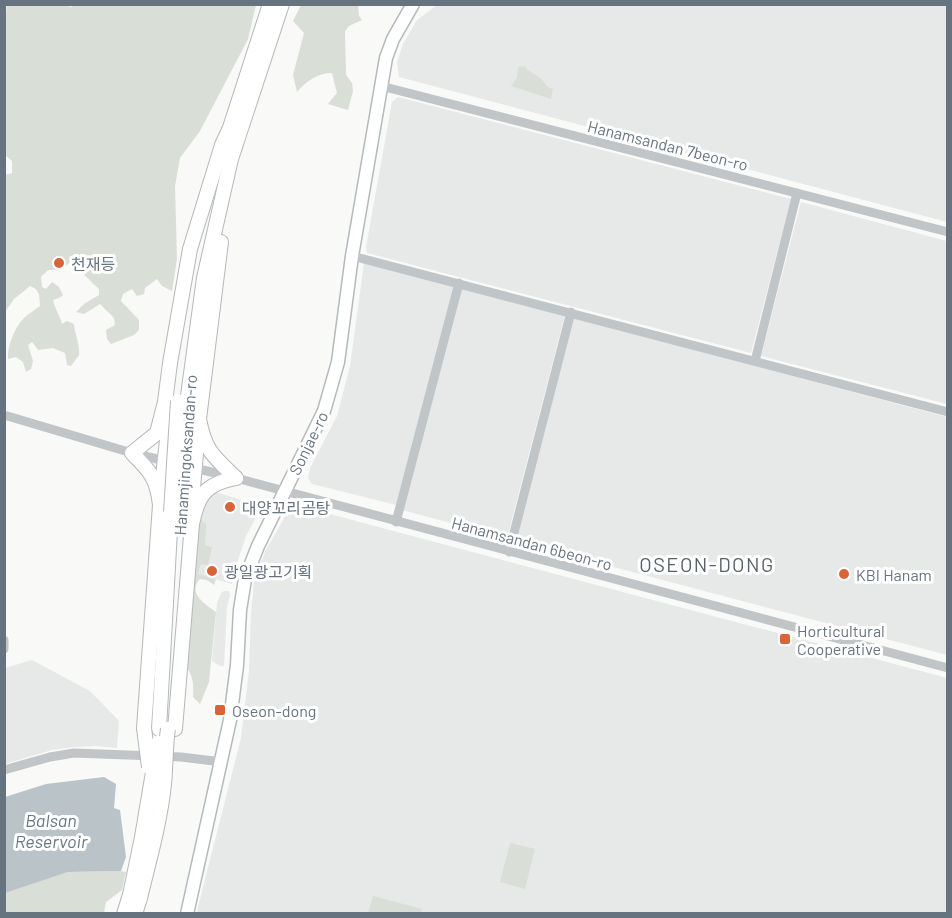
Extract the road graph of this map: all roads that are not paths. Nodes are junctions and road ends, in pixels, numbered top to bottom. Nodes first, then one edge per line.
1 (270, 4) edge
2 (282, 4) edge
3 (413, 4) edge
4 (381, 86) junction
5 (235, 130) junction
6 (798, 193) junction
7 (948, 232) edge
8 (352, 255) junction
9 (459, 283) junction
10 (571, 312) junction
11 (755, 361) junction
12 (177, 402) junction
13 (948, 412) edge
14 (4, 415) edge
15 (199, 419) junction
16 (132, 453) junction
17 (165, 461) junction
18 (196, 469) junction
19 (236, 478) junction
20 (284, 492) junction
21 (170, 510) junction
22 (396, 522) junction
23 (192, 524) junction
24 (509, 552) junction
25 (4, 640) edge
26 (4, 650) edge
27 (948, 668) edge
28 (167, 729) junction
29 (222, 762) junction
30 (4, 770) edge
31 (157, 782) junction
32 (135, 897) junction
33 (124, 914) edge
34 (135, 914) edge
35 (188, 914) edge

1 - 5 highway, Hanamjingoksandan-ro
2 - 5 highway, Hanamjingoksandan-ro
3 - 4 main road, Sonjae-ro
4 - 6 street, Hanamsandan 7beon-ro
4 - 8 main road, Sonjae-ro
5 - 12 highway, Hanamjingoksandan-ro
5 - 15 highway
6 - 7 street, Hanamsandan 7beon-ro
6 - 11 street
8 - 9 street
8 - 20 main road, Sonjae-ro
9 - 10 street
9 - 22 street
10 - 11 street
10 - 24 street
11 - 13 street
12 - 16 highway
12 - 17 highway
12 - 21 highway, Hanamjingoksandan-ro, bridge
14 - 16 street, Hanamsandan 6beon-ro
15 - 18 highway
15 - 19 highway
16 - 17 street, Hanamsandan 6beon-ro
16 - 21 highway
17 - 18 street, Hanamsandan 6beon-ro
17 - 21 highway
18 - 19 street, Hanamsandan 6beon-ro
18 - 23 highway
19 - 20 street, Hanamsandan 6beon-ro
19 - 23 highway
20 - 22 street, Hanamsandan 6beon-ro
20 - 29 main road, Sonjae-ro
21 - 28 highway, Hanamjingoksandan-ro
21 - 31 highway, bridge
22 - 24 street, Hanamsandan 6beon-ro
23 - 28 highway
24 - 27 street, Hanamsandan 6beon-ro
25 - 26 street
28 - 31 highway, Hanamjingoksandan-ro, bridge
29 - 30 street
29 - 35 main road, Sonjae-ro
31 - 32 highway, Hanamjingoksandan-ro, bridge
32 - 33 highway, Hanamjingoksandan-ro
32 - 34 highway, Hanamjingoksandan-ro

